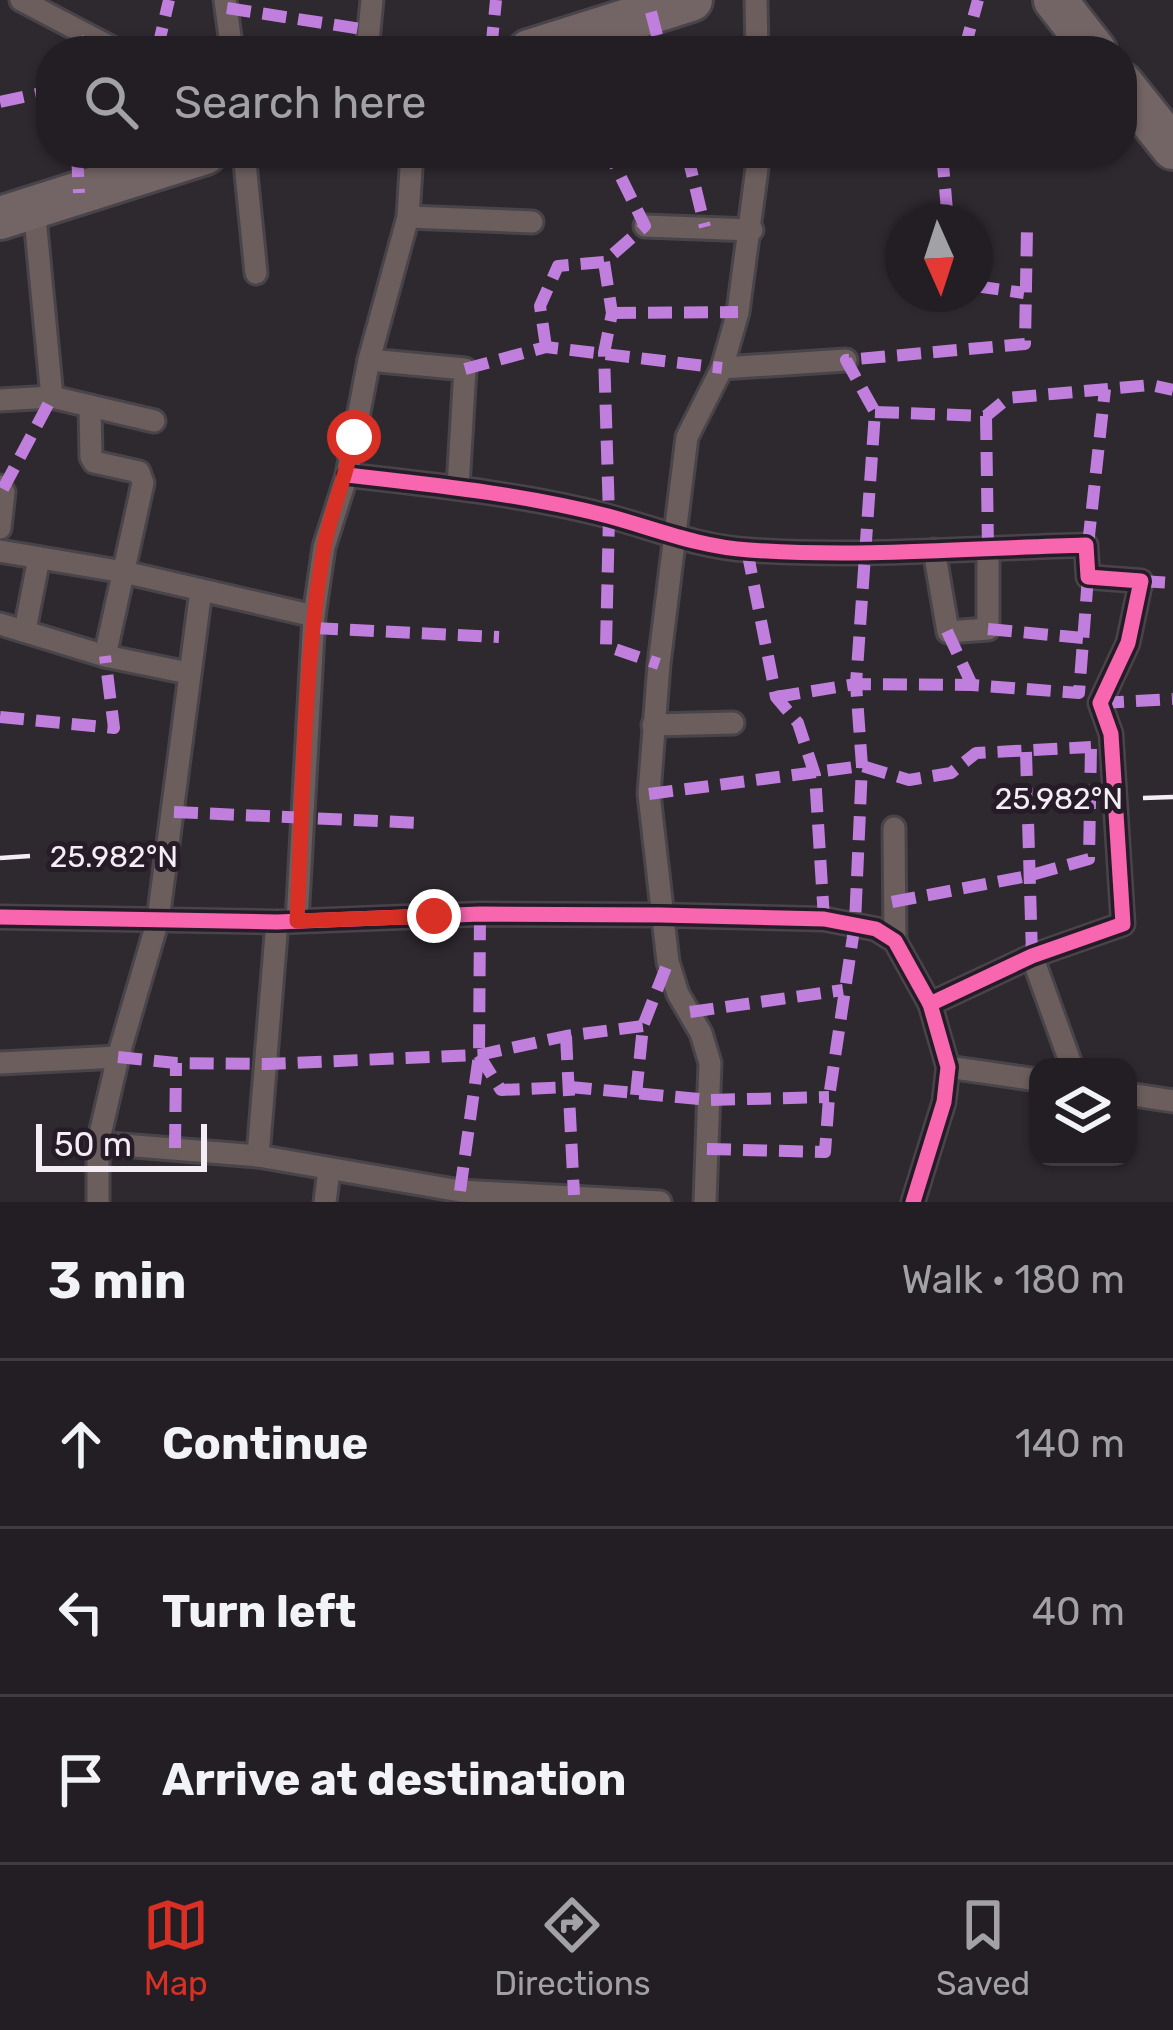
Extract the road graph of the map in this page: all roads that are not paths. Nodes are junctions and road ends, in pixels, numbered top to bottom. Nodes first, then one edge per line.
1 (21, 0) edge
2 (225, 0) edge
3 (372, 0) edge
4 (756, 0) edge
5 (1054, 0) edge
6 (664, 4) edge
7 (89, 36) edge
8 (230, 36) edge
9 (368, 36) edge
10 (572, 36) edge
11 (757, 36) edge
12 (1083, 36) edge
13 (1137, 103) edge
14 (1173, 148) edge
15 (133, 168) edge
16 (246, 168) edge
17 (411, 168) edge
18 (758, 168) edge
19 (17, 212) edge
20 (408, 217) junction
21 (532, 222) dead end
22 (644, 226) dead end
23 (752, 230) junction
24 (256, 273) dead end
25 (369, 360) junction
26 (846, 360) dead end
27 (722, 368) junction
28 (52, 397) junction
29 (0, 400) edge
30 (90, 406) junction
31 (154, 421) dead end
32 (347, 475) junction
33 (0, 486) edge
34 (458, 487) junction
35 (0, 528) edge
36 (673, 538) junction
37 (988, 548) junction
38 (934, 550) junction
39 (0, 551) edge
40 (39, 558) junction
41 (124, 572) junction
42 (201, 590) junction
43 (314, 616) junction
44 (0, 624) edge
45 (26, 630) junction
46 (105, 656) junction
47 (188, 673) junction
48 (733, 723) dead end
49 (653, 725) junction
50 (894, 827) dead end
51 (660, 915) junction
52 (0, 917) edge
53 (158, 920) junction
54 (287, 921) junction
55 (895, 941) junction
56 (1032, 956) junction
57 (930, 1004) junction
58 (118, 1057) junction
59 (1069, 1058) edge
60 (0, 1063) edge
61 (948, 1067) junction
62 (1029, 1079) edge
63 (1137, 1095) edge
64 (1173, 1101) edge
65 (98, 1143) junction
66 (258, 1156) junction
67 (329, 1170) junction
68 (521, 1198) edge
69 (98, 1202) edge
70 (325, 1202) edge
71 (660, 1202) edge
72 (705, 1202) edge
73 (913, 1202) edge

1 - 7 street
2 - 8 street
3 - 9 street
4 - 11 street
5 - 12 highway
6 - 10 highway
13 - 14 highway
15 - 19 highway
16 - 24 street
17 - 20 street
18 - 23 street
19 - 28 street
20 - 21 street
20 - 25 street
22 - 23 street
23 - 27 street
25 - 32 street
25 - 34 street
26 - 27 street
27 - 36 street
28 - 29 street
28 - 30 street
30 - 31 street
30 - 41 street
32 - 34 street
32 - 43 street
33 - 35 street
34 - 36 street
36 - 38 street
36 - 49 street
37 - 38 street
37 - 38 street
37 - 56 street
39 - 40 street
40 - 41 street
40 - 45 street
41 - 42 street
41 - 46 street
42 - 43 street
42 - 47 street
43 - 54 street
44 - 45 street
45 - 46 street
46 - 47 street
47 - 53 street
48 - 49 street
49 - 51 street
50 - 55 street
51 - 54 street
51 - 55 street
51 - 72 street
52 - 53 street
53 - 54 street
53 - 58 street
54 - 66 street
55 - 57 street
56 - 57 street
56 - 59 street
57 - 61 street
58 - 60 street
58 - 65 street
61 - 62 street
61 - 73 street
63 - 64 street
65 - 66 street
65 - 69 street
66 - 67 street
67 - 68 street
67 - 70 street
68 - 71 street

